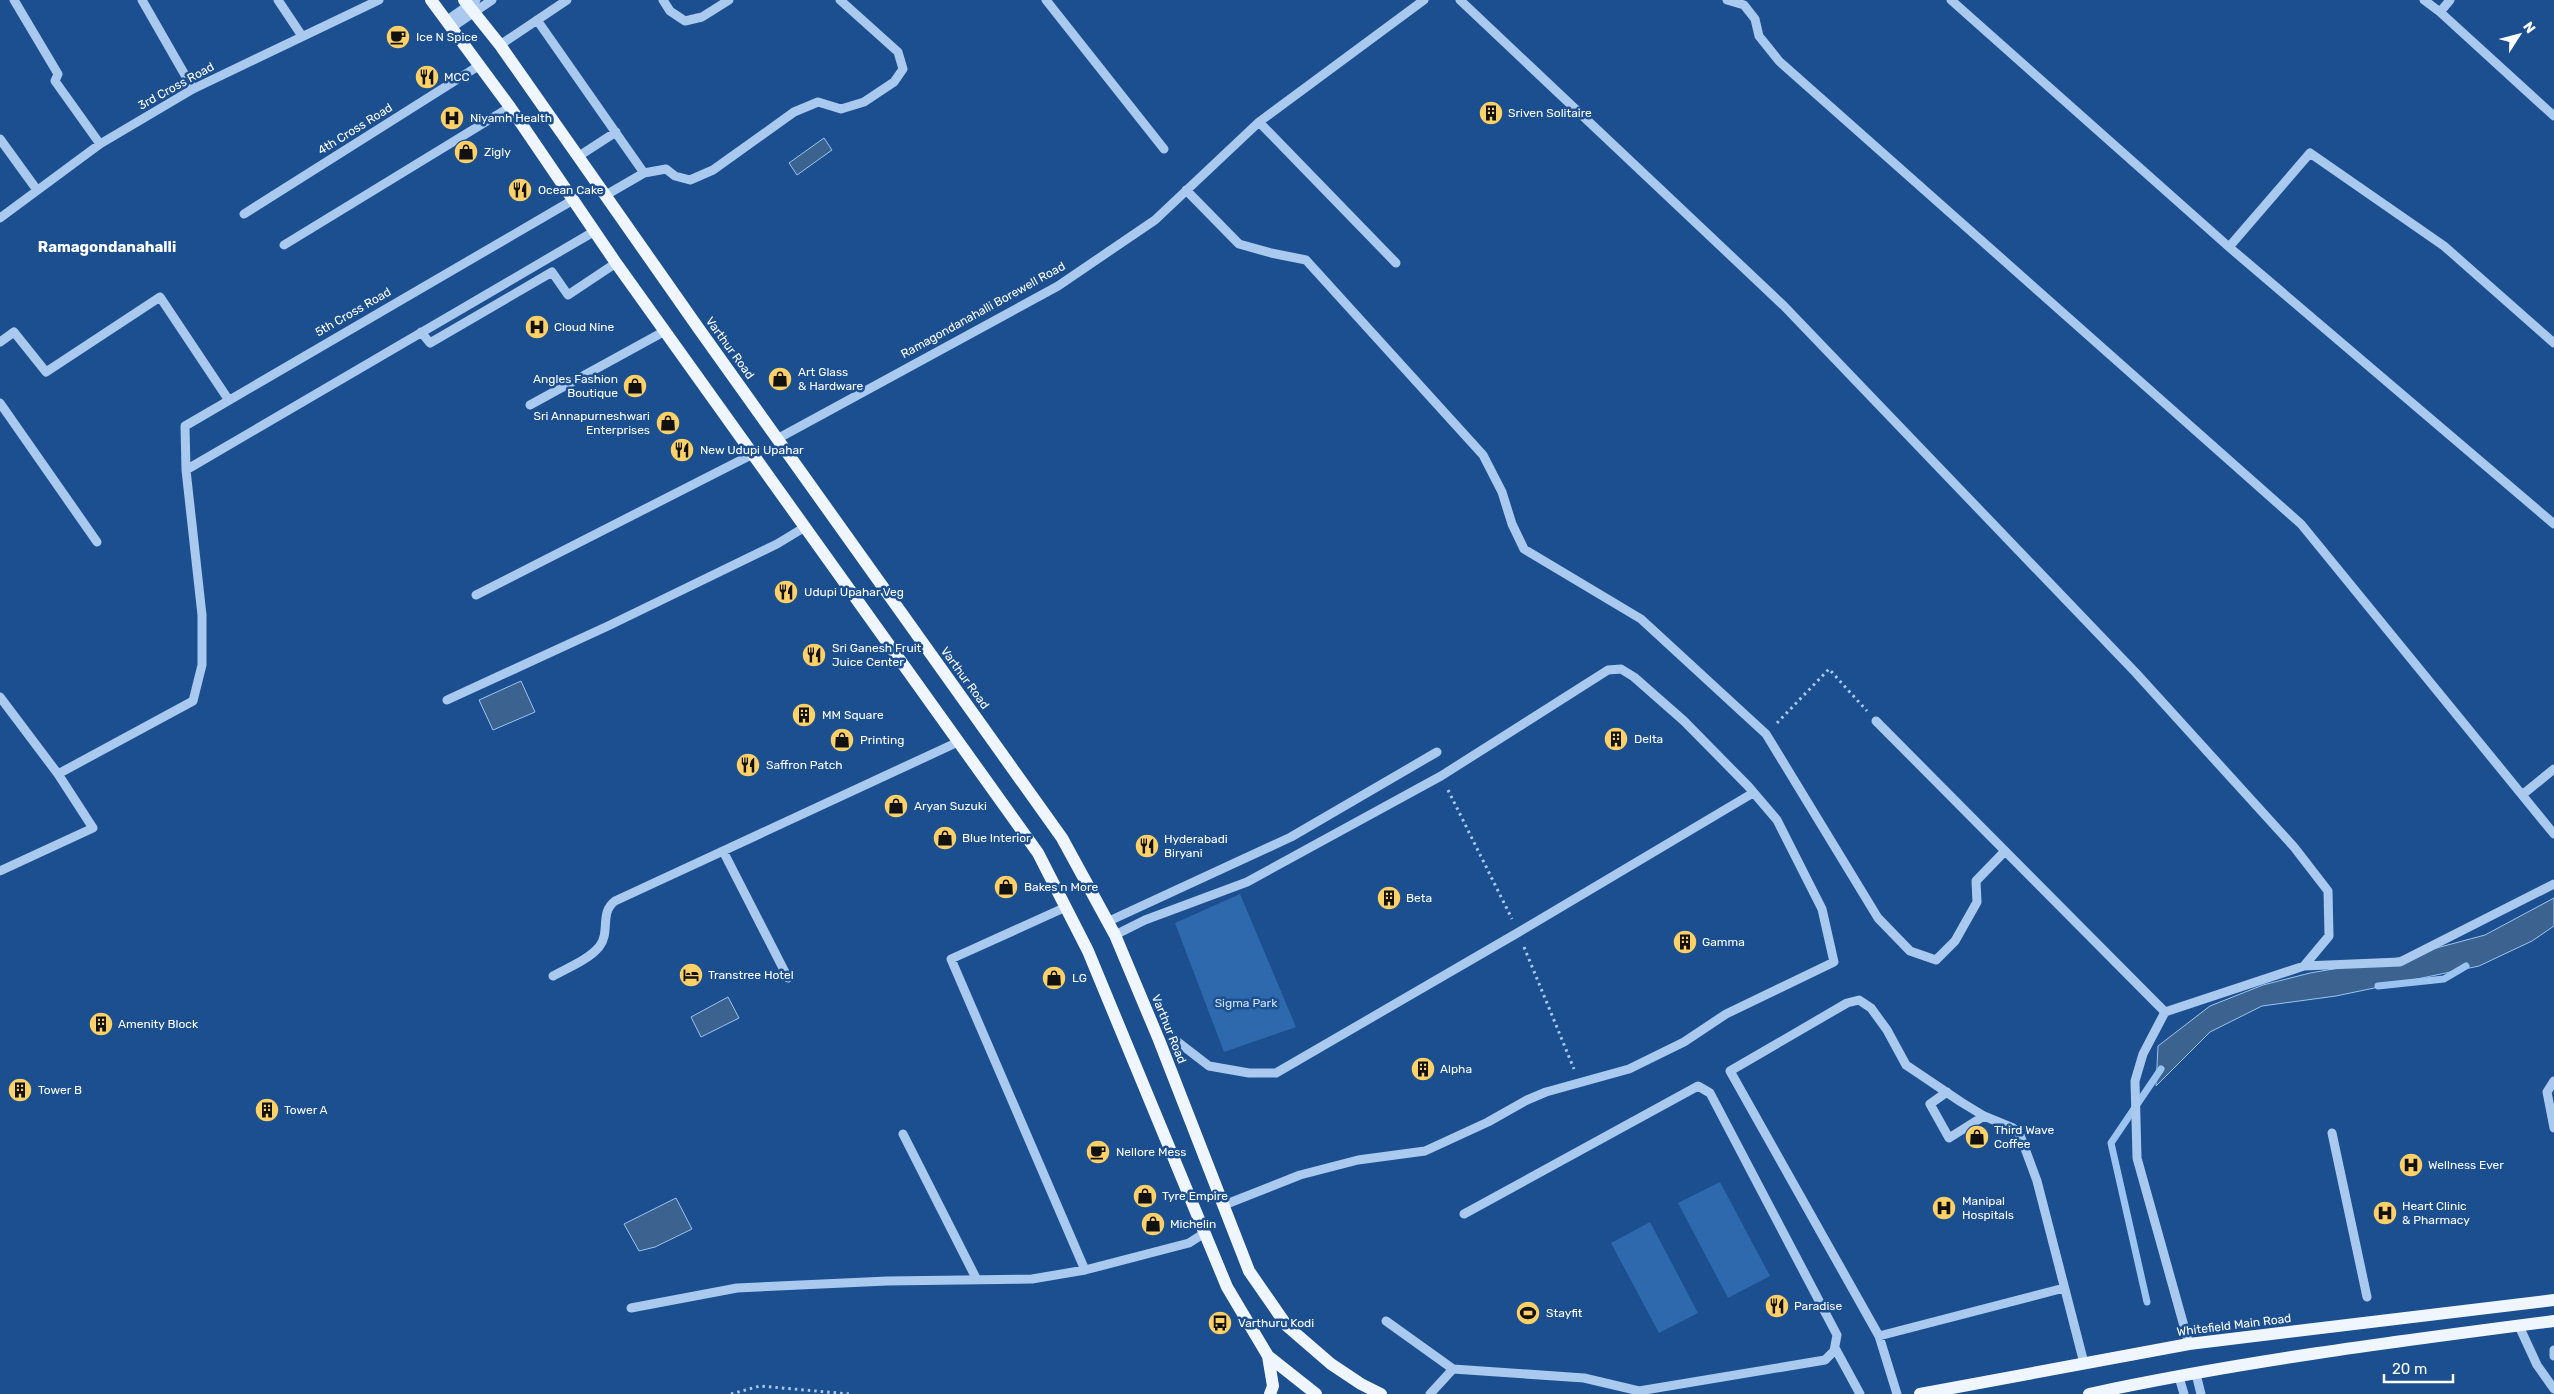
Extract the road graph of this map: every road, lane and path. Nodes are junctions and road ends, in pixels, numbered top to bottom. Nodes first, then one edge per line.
1 (14, 0) edge
2 (142, 0) edge
3 (278, 0) edge
4 (379, 0) edge
5 (431, 0) edge
6 (492, 0) edge
7 (567, 0) edge
8 (662, 0) edge
9 (729, 0) edge
10 (840, 0) edge
11 (1046, 0) edge
12 (1424, 0) edge
13 (1460, 0) edge
14 (1727, 0) edge
15 (1951, 0) edge
16 (2424, 0) edge
17 (2450, 0) edge
18 (470, 4) edge
19 (2440, 12) junction
20 (537, 20) junction
21 (448, 24) junction
22 (302, 36) junction
23 (500, 45) junction
24 (480, 65) junction
25 (193, 89) junction
26 (510, 107) junction
27 (2554, 116) edge
28 (1259, 122) junction
29 (616, 132) junction
30 (0, 139) edge
31 (100, 144) junction
32 (1164, 149) dead end
33 (579, 156) junction
34 (644, 173) junction
35 (37, 190) junction
36 (1186, 190) junction
37 (606, 195) junction
38 (573, 200) junction
39 (244, 214) dead end
40 (0, 218) edge
41 (595, 231) junction
42 (284, 245) dead end
43 (2229, 247) junction
44 (1396, 263) dead end
45 (616, 264) junction
46 (665, 331) junction
47 (421, 332) junction
48 (0, 342) edge
49 (2554, 343) edge
50 (228, 399) junction
51 (0, 402) edge
52 (530, 405) dead end
53 (778, 439) junction
54 (753, 454) junction
55 (186, 470) junction
56 (2554, 524) edge
57 (805, 527) junction
58 (97, 542) dead end
59 (476, 595) dead end
60 (0, 697) edge
61 (447, 700) dead end
62 (1876, 721) joint
63 (1766, 734) junction
64 (958, 742) junction
65 (1437, 752) dead end
66 (2554, 769) edge
67 (58, 774) junction
68 (1753, 793) junction
69 (2522, 795) junction
70 (2554, 834) edge
71 (2004, 851) junction
72 (723, 852) junction
73 (0, 871) edge
74 (2554, 884) edge
75 (1066, 907) junction
76 (1107, 922) junction
77 (1114, 935) junction
78 (2304, 966) junction
79 (553, 976) dead end
80 (788, 978) dead end
81 (2165, 1012) junction
82 (1174, 1039) dead end
83 (2554, 1081) edge
84 (1947, 1092) junction
85 (1984, 1116) junction
86 (2554, 1128) edge
87 (2332, 1133) dead end
88 (903, 1134) dead end
89 (1224, 1205) junction
90 (1464, 1214) dead end
91 (1203, 1234) junction
92 (1085, 1270) junction
93 (978, 1280) junction
94 (2064, 1288) junction
95 (2367, 1296) dead end
96 (2554, 1300) edge
97 (631, 1308) dead end
98 (1386, 1321) dead end
99 (2552, 1325) edge
100 (2519, 1326) junction
101 (1879, 1336) junction
102 (2189, 1344) junction
103 (1835, 1348) junction
104 (2554, 1350) edge
105 (1268, 1356) junction
106 (2554, 1356) edge
107 (2084, 1363) junction
108 (1454, 1369) junction
109 (2196, 1374) junction
110 (2179, 1376) junction
111 (2554, 1389) edge
112 (2107, 1392) edge
113 (731, 1394) edge
114 (849, 1394) edge
115 (1270, 1394) edge
116 (1316, 1394) edge
117 (1381, 1394) edge
118 (1430, 1394) edge
119 (1860, 1394) edge
120 (1897, 1394) edge
121 (1920, 1394) edge
122 (2089, 1394) edge
123 (2184, 1394) edge
124 (2200, 1394) edge

1 - 31 street
2 - 25 street
3 - 22 street
4 - 22 street, 3rd Cross Road
5 - 21 main road
6 - 18 street
7 - 20 street
8 - 9 street
10 - 34 street
11 - 32 street
12 - 28 street, Ramagondanahalli Borewell Road
13 - 78 street
14 - 69 street
15 - 43 street
16 - 19 street
17 - 19 street
18 - 21 street
18 - 23 main road, Varthur Road
19 - 27 street
20 - 23 street
20 - 29 street
21 - 24 main road
22 - 25 street, 3rd Cross Road
23 - 33 main road, Varthur Road
24 - 26 main road
24 - 39 street, 4th Cross Road
25 - 31 street, 3rd Cross Road
26 - 38 main road
26 - 42 street
28 - 36 street, Ramagondanahalli Borewell Road
28 - 44 street
29 - 33 street
29 - 34 street
30 - 35 street
31 - 35 street, 3rd Cross Road
33 - 37 main road, Varthur Road
34 - 37 street
35 - 40 street, 3rd Cross Road
36 - 53 street, Ramagondanahalli Borewell Road
36 - 63 street
37 - 53 main road, Varthur Road
38 - 41 main road
38 - 50 street, 5th Cross Road
41 - 45 main road
41 - 47 street
43 - 49 street
43 - 56 street
45 - 46 main road
45 - 47 street
46 - 52 street
46 - 54 main road
47 - 55 street
48 - 50 street
50 - 55 street, 5th Cross Road
51 - 58 street
53 - 76 main road, Varthur Road
54 - 57 main road
54 - 59 street
55 - 67 street, 5th Cross Road
57 - 61 street
57 - 64 main road
60 - 67 street
62 - 63 path
62 - 71 street
63 - 71 street
64 - 72 street
64 - 75 main road
65 - 76 street
66 - 69 street
67 - 73 street
68 - 77 street
68 - 82 street
68 - 89 street
69 - 70 street
71 - 81 street
72 - 79 street
72 - 80 street
74 - 78 street
75 - 91 main road
75 - 92 street
76 - 77 main road, Varthur Road
77 - 89 main road, Varthur Road
78 - 81 street
81 - 102 street
83 - 86 street
84 - 85 street
84 - 85 street
84 - 101 street
85 - 94 street
87 - 95 street
88 - 93 street
89 - 117 main road, Varthur Road
90 - 103 street
91 - 92 street
91 - 105 main road
92 - 93 street
93 - 97 street
94 - 101 street
94 - 107 street
96 - 102 main road, Whitefield Main Road
98 - 108 street
99 - 100 main road
100 - 109 main road
100 - 111 street
101 - 120 street
102 - 107 main road, Whitefield Main Road
103 - 108 street
103 - 119 street
104 - 106 street
105 - 115 main road
105 - 116 main road
107 - 121 main road, Whitefield Main Road
108 - 118 street
109 - 110 main road
109 - 124 street
110 - 112 main road
110 - 123 street
112 - 122 main road
113 - 114 path

